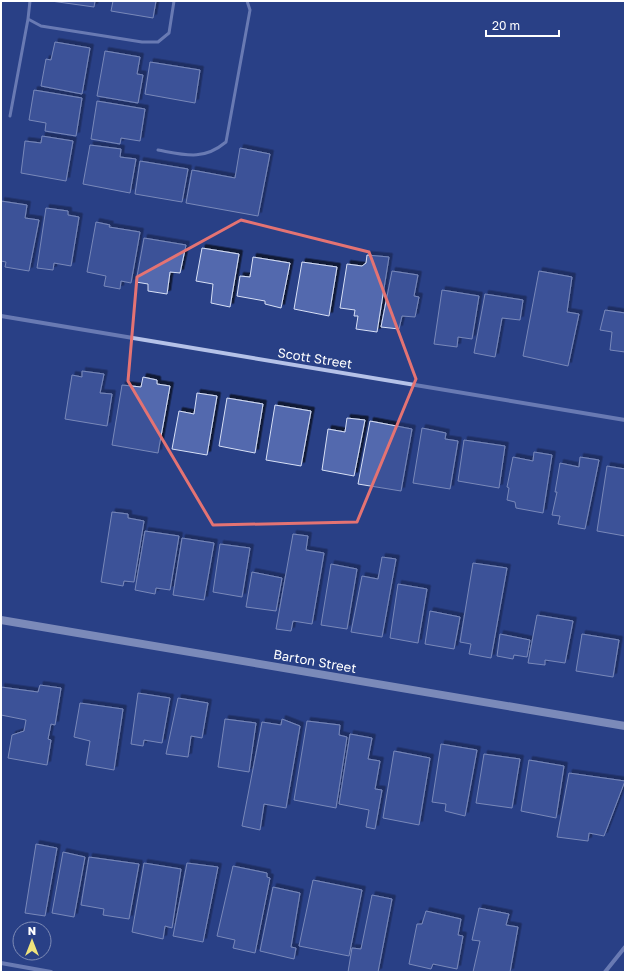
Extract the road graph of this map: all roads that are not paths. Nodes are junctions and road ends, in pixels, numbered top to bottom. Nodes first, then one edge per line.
1 (30, 1) edge
2 (174, 1) edge
3 (247, 1) edge
4 (28, 19) junction
5 (10, 116) dead end
6 (158, 150) dead end
7 (1, 316) edge
8 (625, 420) edge
9 (1, 620) edge
10 (625, 726) edge
11 (625, 947) edge
12 (1, 963) edge
13 (51, 972) edge
14 (605, 972) edge

1 - 4 lane
2 - 4 lane
3 - 6 lane
4 - 5 lane
7 - 8 street, Scott Street
9 - 10 street, Barton Street
11 - 14 street
12 - 13 street

